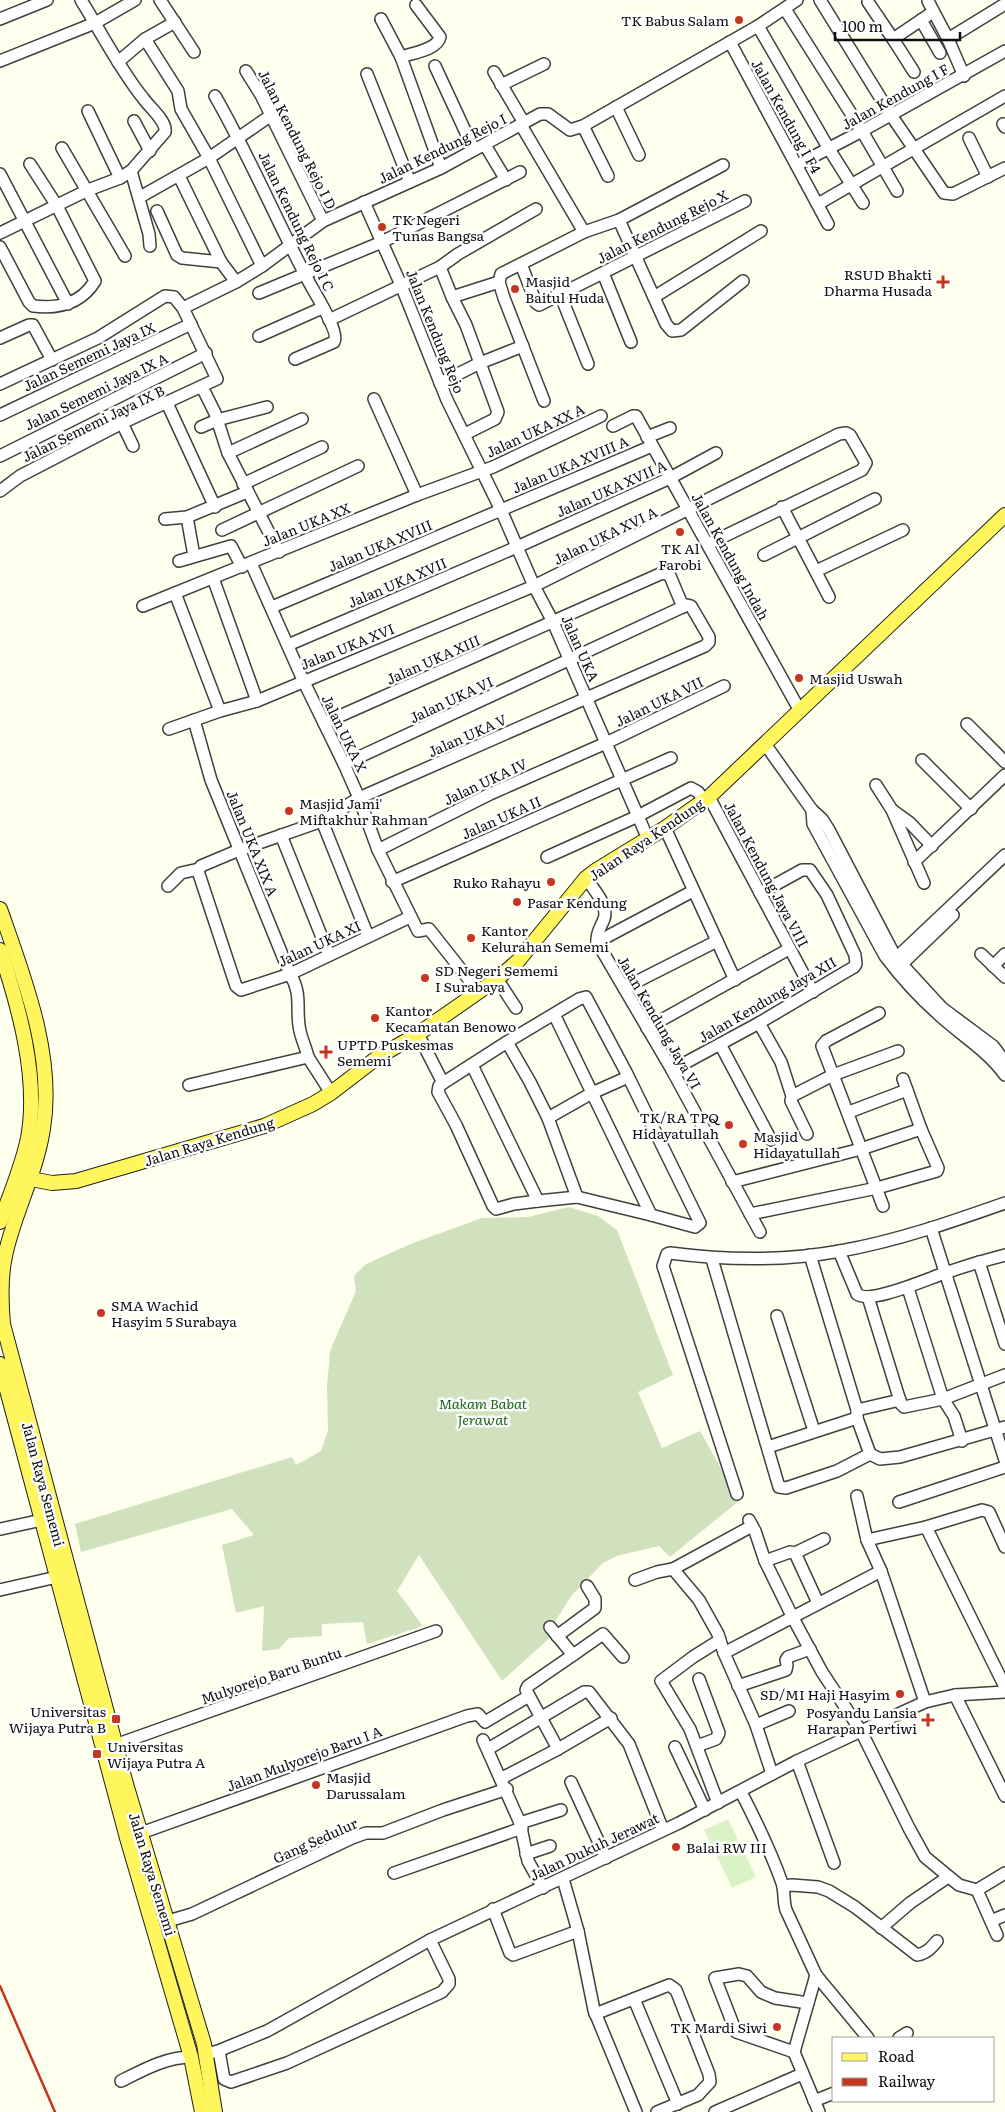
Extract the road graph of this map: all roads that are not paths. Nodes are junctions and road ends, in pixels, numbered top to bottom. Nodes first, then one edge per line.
1 (47, 0) edge
2 (81, 0) edge
3 (135, 0) edge
4 (160, 0) edge
5 (797, 0) edge
6 (820, 0) edge
7 (928, 1) edge
8 (868, 2) dead end
9 (1005, 4) edge
10 (416, 5) dead end
11 (785, 9) junction
12 (934, 12) junction
13 (0, 19) edge
14 (381, 19) dead end
15 (921, 20) junction
16 (175, 22) junction
17 (95, 23) junction
18 (758, 26) junction
19 (145, 39) junction
20 (893, 39) junction
21 (948, 39) junction
22 (730, 42) junction
23 (1005, 51) edge
24 (194, 52) dead end
25 (940, 53) dead end
26 (401, 57) junction
27 (0, 61) edge
28 (118, 62) junction
29 (544, 64) dead end
30 (435, 66) dead end
31 (246, 71) dead end
32 (494, 72) dead end
33 (914, 72) dead end
34 (367, 74) dead end
35 (964, 76) junction
36 (501, 85) junction
37 (215, 96) dead end
38 (1005, 96) edge
39 (616, 107) junction
40 (88, 111) dead end
41 (891, 115) junction
42 (270, 116) junction
43 (134, 121) dead end
44 (522, 124) junction
45 (583, 126) junction
46 (862, 131) junction
47 (238, 136) junction
48 (969, 138) dead end
49 (62, 148) dead end
50 (480, 148) junction
51 (828, 149) junction
52 (914, 149) junction
53 (150, 151) junction
54 (639, 155) dead end
55 (208, 158) junction
56 (30, 164) dead end
57 (724, 165) dead end
58 (797, 165) junction
59 (883, 167) junction
60 (442, 168) junction
61 (1005, 168) edge
62 (131, 172) junction
63 (520, 172) dead end
64 (0, 174) edge
65 (179, 176) junction
66 (608, 176) dead end
67 (988, 177) junction
68 (120, 178) junction
69 (506, 180) junction
70 (410, 182) junction
71 (851, 184) junction
72 (88, 190) junction
73 (897, 191) dead end
74 (140, 197) junction
75 (745, 201) dead end
76 (364, 202) junction
77 (863, 203) dead end
78 (818, 204) junction
79 (57, 206) junction
80 (536, 209) dead end
81 (157, 211) dead end
82 (25, 220) junction
83 (619, 220) junction
84 (323, 221) junction
85 (828, 224) dead end
86 (761, 231) dead end
87 (584, 232) junction
88 (0, 233) edge
89 (382, 242) junction
90 (290, 243) junction
91 (150, 246) dead end
92 (0, 247) edge
93 (125, 256) dead end
94 (636, 256) junction
95 (221, 262) junction
96 (521, 264) junction
97 (262, 266) junction
98 (440, 267) junction
99 (603, 273) junction
100 (304, 274) junction
101 (743, 281) dead end
102 (236, 282) junction
103 (500, 282) junction
104 (401, 285) junction
105 (259, 293) dead end
106 (560, 294) junction
107 (452, 298) junction
108 (654, 298) junction
109 (68, 304) junction
110 (182, 308) junction
111 (322, 308) junction
112 (329, 320) junction
113 (191, 324) junction
114 (2, 334) edge
115 (259, 336) dead end
116 (631, 342) dead end
117 (523, 346) junction
118 (206, 353) junction
119 (295, 359) dead end
120 (52, 360) junction
121 (480, 364) junction
122 (588, 364) dead end
123 (440, 383) junction
124 (0, 384) edge
125 (202, 387) junction
126 (374, 399) dead end
127 (544, 401) dead end
128 (167, 403) junction
129 (267, 407) dead end
130 (0, 415) edge
131 (601, 416) dead end
132 (302, 419) dead end
133 (122, 423) junction
134 (218, 423) junction
135 (613, 426) dead end
136 (201, 427) dead end
137 (670, 428) dead end
138 (464, 434) junction
139 (649, 441) junction
140 (134, 446) dead end
141 (322, 448) dead end
142 (228, 453) junction
143 (716, 453) dead end
144 (0, 456) edge
145 (358, 466) dead end
146 (481, 472) junction
147 (670, 478) junction
148 (245, 488) junction
149 (0, 491) edge
150 (417, 495) junction
151 (875, 499) dead end
152 (216, 507) junction
153 (782, 507) junction
154 (500, 510) junction
155 (689, 510) junction
156 (260, 513) junction
157 (1005, 515) edge
158 (187, 517) junction
159 (166, 519) dead end
160 (222, 530) dead end
161 (903, 530) dead end
162 (798, 537) junction
163 (708, 544) junction
164 (517, 547) junction
165 (279, 552) junction
166 (764, 555) dead end
167 (194, 556) junction
168 (180, 561) dead end
169 (246, 565) junction
170 (816, 571) junction
171 (213, 578) junction
172 (534, 586) junction
173 (175, 593) junction
174 (829, 597) dead end
175 (143, 606) dead end
176 (686, 606) junction
177 (272, 607) junction
178 (553, 622) junction
179 (288, 645) junction
180 (570, 660) junction
181 (303, 680) junction
182 (724, 686) dead end
183 (587, 699) junction
184 (257, 700) junction
185 (220, 711) junction
186 (800, 711) junction
187 (194, 720) junction
188 (324, 723) junction
189 (967, 724) dead end
190 (169, 729) dead end
191 (606, 743) junction
192 (765, 744) junction
193 (671, 758) dead end
194 (922, 760) dead end
195 (1005, 762) edge
196 (344, 764) junction
197 (1005, 775) edge
198 (622, 780) junction
199 (876, 786) dead end
200 (359, 798) junction
201 (706, 798) junction
202 (971, 809) junction
203 (892, 810) junction
204 (638, 816) junction
205 (322, 821) junction
206 (665, 828) junction
207 (281, 835) junction
208 (648, 839) junction
209 (932, 846) junction
210 (240, 850) junction
211 (378, 850) junction
212 (1005, 855) edge
213 (546, 856) dead end
214 (914, 862) junction
215 (1005, 865) edge
216 (199, 869) junction
217 (586, 878) junction
218 (392, 882) junction
219 (924, 882) dead end
220 (168, 886) dead end
221 (693, 891) junction
222 (760, 893) junction
223 (862, 905) junction
224 (1, 914) edge
225 (410, 917) junction
226 (368, 936) junction
227 (717, 941) junction
228 (597, 942) junction
229 (789, 949) junction
230 (0, 950) edge
231 (981, 954) dead end
232 (1005, 954) edge
233 (329, 956) junction
234 (899, 961) junction
235 (993, 966) junction
236 (3, 971) edge
237 (290, 974) junction
238 (1005, 978) edge
239 (497, 979) junction
240 (735, 980) junction
241 (624, 988) junction
242 (478, 991) junction
243 (813, 992) junction
244 (516, 1008) dead end
245 (879, 1013) dead end
246 (554, 1014) junction
247 (759, 1023) junction
248 (647, 1028) junction
249 (418, 1034) junction
250 (507, 1042) junction
251 (720, 1044) junction
252 (990, 1050) junction
253 (898, 1051) dead end
254 (308, 1057) junction
255 (1005, 1062) edge
256 (472, 1066) junction
257 (672, 1070) junction
258 (833, 1075) junction
259 (1005, 1075) edge
260 (628, 1078) junction
261 (903, 1079) dead end
262 (443, 1083) junction
263 (189, 1085) dead end
264 (907, 1090) junction
265 (331, 1093) junction
266 (592, 1093) junction
267 (792, 1096) junction
268 (849, 1112) junction
269 (548, 1118) junction
270 (920, 1129) junction
271 (807, 1134) dead end
272 (771, 1140) dead end
273 (861, 1149) junction
274 (31, 1179) junction
275 (732, 1182) junction
276 (877, 1188) junction
277 (577, 1196) junction
278 (538, 1201) junction
279 (1005, 1203) edge
280 (883, 1206) dead end
281 (750, 1214) junction
282 (651, 1215) junction
283 (0, 1222) edge
284 (931, 1228) junction
285 (760, 1232) dead end
286 (839, 1251) junction
287 (810, 1255) junction
288 (1005, 1255) edge
289 (712, 1258) junction
290 (979, 1262) junction
291 (945, 1273) junction
292 (908, 1288) junction
293 (868, 1297) junction
294 (777, 1316) dead end
295 (1005, 1344) edge
296 (0, 1367) edge
297 (1005, 1375) edge
298 (982, 1383) junction
299 (943, 1399) junction
300 (900, 1400) junction
301 (857, 1414) junction
302 (1000, 1428) edge
303 (814, 1431) junction
304 (962, 1441) junction
305 (768, 1446) junction
306 (870, 1454) junction
307 (1005, 1460) edge
308 (1005, 1466) edge
309 (737, 1494) dead end
310 (857, 1496) dead end
311 (899, 1502) dead end
312 (42, 1520) junction
313 (926, 1527) junction
314 (1, 1529) dead end
315 (824, 1539) dead end
316 (867, 1540) junction
317 (1005, 1547) edge
318 (56, 1548) junction
319 (796, 1553) junction
320 (765, 1561) junction
321 (673, 1569) junction
322 (881, 1570) junction
323 (57, 1577) junction
324 (635, 1580) dead end
325 (586, 1586) dead end
326 (0, 1590) edge
327 (818, 1603) junction
328 (793, 1618) junction
329 (436, 1631) dead end
330 (720, 1640) junction
331 (810, 1648) junction
332 (724, 1653) junction
333 (573, 1655) junction
334 (86, 1657) junction
335 (623, 1657) dead end
336 (699, 1679) dead end
337 (738, 1686) junction
338 (1005, 1688) edge
339 (1005, 1692) edge
340 (955, 1695) junction
341 (529, 1696) junction
342 (925, 1702) junction
343 (789, 1710) dead end
344 (541, 1717) junction
345 (611, 1718) junction
346 (756, 1725) junction
347 (861, 1731) junction
348 (120, 1743) junction
349 (697, 1746) junction
350 (675, 1747) dead end
351 (558, 1750) junction
352 (797, 1761) junction
353 (772, 1774) junction
354 (571, 1782) dead end
355 (504, 1784) junction
356 (741, 1792) junction
357 (1005, 1796) edge
358 (718, 1803) junction
359 (561, 1810) dead end
360 (705, 1810) junction
361 (521, 1826) junction
362 (663, 1830) junction
363 (146, 1831) junction
364 (550, 1846) dead end
365 (526, 1854) junction
366 (606, 1858) junction
367 (834, 1863) dead end
368 (394, 1873) dead end
369 (1005, 1874) edge
370 (948, 1877) junction
371 (562, 1879) junction
372 (783, 1886) junction
373 (543, 1888) junction
374 (977, 1890) junction
375 (493, 1908) junction
376 (1005, 1915) edge
377 (173, 1920) junction
378 (991, 1921) junction
379 (881, 1928) junction
380 (578, 1932) junction
381 (997, 1936) dead end
382 (430, 1940) junction
383 (937, 1940) dead end
384 (816, 1975) junction
385 (634, 1999) junction
386 (808, 2003) junction
387 (595, 2014) junction
388 (866, 2037) edge
389 (214, 2052) junction
390 (794, 2052) junction
391 (191, 2057) junction
392 (802, 2074) junction
393 (120, 2081) dead end
394 (832, 2095) edge
395 (678, 2104) junction
396 (739, 2106) edge
397 (816, 2107) edge
398 (202, 2112) edge
399 (215, 2112) edge
400 (636, 2112) edge
401 (657, 2112) edge
402 (715, 2112) edge

1 - 13 street
2 - 17 street
3 - 17 street
4 - 16 street
5 - 11 street
6 - 41 street
7 - 12 street
8 - 20 street
9 - 21 street
10 - 26 street
11 - 18 street
11 - 46 street
12 - 15 street
12 - 21 street
14 - 26 street
15 - 20 street
15 - 25 street
16 - 19 street
16 - 24 street
17 - 27 street
17 - 28 street
18 - 22 street
18 - 51 street
19 - 28 street
19 - 55 street
20 - 33 street
21 - 35 street
22 - 39 street
22 - 58 street, Jalan Kendung I F4
23 - 35 street, Jalan Kendung I F
26 - 60 street
28 - 53 street
29 - 36 street
30 - 50 street
31 - 42 street, Jalan Kendung Rejo I D
32 - 36 street
34 - 70 street
35 - 41 street, Jalan Kendung I F
36 - 44 street
37 - 47 street, Jalan Kendung Rejo I C
38 - 52 street
39 - 45 street
39 - 54 street
40 - 68 street
41 - 46 street, Jalan Kendung I F
41 - 52 street
42 - 47 street
42 - 84 street, Jalan Kendung Rejo I D
43 - 53 street
44 - 45 street, Jalan Kendung Rejo I
44 - 50 street, Jalan Kendung Rejo I
44 - 87 street
45 - 66 street
46 - 51 street, Jalan Kendung I F
46 - 59 street
47 - 55 street
47 - 90 street, Jalan Kendung Rejo I C
48 - 67 street
49 - 72 street
50 - 60 street, Jalan Kendung Rejo I
50 - 69 street
51 - 58 street, Jalan Kendung I F
51 - 71 street
52 - 59 street
52 - 67 street
53 - 62 street
55 - 65 street
55 - 97 street
56 - 79 street
57 - 83 street
58 - 78 street, Jalan Kendung I F4
59 - 71 street
59 - 73 street
60 - 70 street, Jalan Kendung Rejo I
61 - 67 street
62 - 68 street
62 - 74 street
63 - 69 street
64 - 82 street
65 - 74 street
65 - 95 street
68 - 72 street
69 - 89 street
70 - 76 street, Jalan Kendung Rejo I
71 - 77 street
71 - 78 street
72 - 79 street
72 - 93 street
74 - 91 street
75 - 94 street, Jalan Kendung Rejo X
76 - 84 street, Jalan Kendung Rejo I
76 - 89 street, Jalan Kendung Rejo
78 - 85 street, Jalan Kendung I F4
79 - 82 street
79 - 109 street
80 - 98 street
81 - 95 street
82 - 88 street
82 - 109 street
83 - 87 street
83 - 94 street
84 - 90 street, Jalan Kendung Rejo I
86 - 108 street
87 - 96 street
89 - 100 street
89 - 104 street, Jalan Kendung Rejo
90 - 97 street, Jalan Kendung Rejo I
90 - 100 street, Jalan Kendung Rejo I C
92 - 109 street
94 - 99 street, Jalan Kendung Rejo X
94 - 108 street
95 - 102 street
96 - 103 street
96 - 106 street, Jalan Kendung Rejo X
97 - 102 street, Jalan Kendung Rejo I
98 - 104 street
98 - 107 street
99 - 106 street, Jalan Kendung Rejo X
99 - 116 street
100 - 105 street
100 - 111 street, Jalan Kendung Rejo I C
101 - 108 street
102 - 110 street, Jalan Kendung Rejo I
103 - 107 street
103 - 117 street
104 - 112 street
104 - 123 street, Jalan Kendung Rejo
106 - 122 street
107 - 121 street
110 - 113 street
110 - 120 street
111 - 112 street, Jalan Kendung Rejo I C
111 - 115 street
112 - 119 street
113 - 118 street
113 - 130 street, Jalan Sememi Jaya IX
114 - 120 street
117 - 121 street
117 - 127 street
118 - 125 street
118 - 144 street, Jalan Sememi Jaya IX A
120 - 124 street
121 - 123 street
121 - 138 street
123 - 138 street, Jalan Kendung Rejo
125 - 128 street, Jalan Sememi Jaya IX B
125 - 134 street
126 - 150 street
128 - 133 street, Jalan Sememi Jaya IX B
128 - 152 street
129 - 134 street
131 - 146 street, Jalan UKA XX A
132 - 142 street
133 - 140 street
133 - 149 street, Jalan Sememi Jaya IX B
134 - 136 street
134 - 142 street
135 - 139 street, Jalan Kendung Indah
137 - 139 street, Jalan UKA XVIII A
138 - 146 street, Jalan Kendung Rejo
139 - 147 street, Jalan Kendung Indah
139 - 154 street, Jalan UKA XVIII A
141 - 148 street
142 - 148 street
143 - 147 street, Jalan UKA XVII A
145 - 156 street
146 - 150 street, Jalan UKA XX
146 - 154 street, Jalan UKA
147 - 155 street, Jalan Kendung Indah
147 - 164 street, Jalan UKA XVII A
148 - 152 street
148 - 156 street
150 - 165 street, Jalan UKA XX
151 - 162 street
152 - 158 street
153 - 155 street, Jalan UKA XVI A
153 - 162 street
153 - 163 street
154 - 164 street, Jalan UKA
154 - 177 street, Jalan UKA XVIII
155 - 163 street, Jalan Kendung Indah
155 - 172 street, Jalan UKA XVI A
156 - 160 street
156 - 165 street
157 - 186 main road, Jalan Raya Kendung
158 - 159 street
158 - 167 street
161 - 170 street
162 - 166 street
162 - 170 street
163 - 186 street, Jalan Kendung Indah
164 - 172 street, Jalan UKA
164 - 179 street, Jalan UKA XVII
165 - 169 street, Jalan UKA XX
167 - 168 street
167 - 169 street, Jalan UKA X
169 - 171 street, Jalan UKA XX
169 - 177 street, Jalan UKA X
170 - 174 street
171 - 173 street, Jalan UKA XX
171 - 184 street
172 - 178 street, Jalan UKA
172 - 181 street, Jalan UKA XVI
173 - 175 street, Jalan UKA XX
173 - 185 street
176 - 178 street, Jalan UKA XIII
176 - 180 street, Jalan UKA VI
176 - 183 street, Jalan UKA V
177 - 179 street, Jalan UKA X
178 - 180 street, Jalan UKA
178 - 188 street, Jalan UKA XIII
179 - 181 street, Jalan UKA X
180 - 183 street, Jalan UKA
180 - 196 street, Jalan UKA VI
181 - 184 street, Jalan UKA XVI
181 - 188 street, Jalan UKA X
182 - 191 street, Jalan UKA VII
183 - 191 street, Jalan UKA
183 - 200 street, Jalan UKA V
184 - 185 street, Jalan UKA XVI
185 - 187 street, Jalan UKA XVI
186 - 192 main road, Jalan Raya Kendung
187 - 190 street, Jalan UKA XVI
187 - 210 street, Jalan UKA XIX A
188 - 196 street, Jalan UKA X
189 - 195 street
191 - 198 street, Jalan UKA
191 - 211 street, Jalan UKA IV
192 - 201 main road, Jalan Raya Kendung
192 - 223 street
193 - 198 street, Jalan UKA II
194 - 202 street
196 - 200 street, Jalan UKA X
197 - 202 street
198 - 204 street, Jalan UKA
198 - 218 street, Jalan UKA II
199 - 203 street
200 - 205 street, Jalan UKA V
200 - 211 street, Jalan UKA X
201 - 204 street
201 - 206 main road, Jalan Raya Kendung
201 - 222 street, Jalan Kendung Jaya VIII
202 - 209 street
203 - 209 street
203 - 214 street
204 - 208 street, Jalan UKA
204 - 213 street
205 - 207 street, Jalan UKA V
205 - 226 street
206 - 208 main road, Jalan Raya Kendung
206 - 221 street
207 - 210 street, Jalan UKA V
207 - 233 street
208 - 217 main road, Jalan Raya Kendung
209 - 214 street
210 - 216 street, Jalan UKA V
210 - 237 street, Jalan UKA XIX A
211 - 218 street, Jalan UKA X
212 - 234 street
214 - 219 street
215 - 234 street
216 - 220 street, Jalan UKA V
216 - 237 street, Jalan UKA XI
217 - 228 street
217 - 239 main road, Jalan Raya Kendung
218 - 225 street, Jalan UKA X
221 - 227 street
221 - 228 street
222 - 229 street, Jalan Kendung Jaya VIII
222 - 243 street, Jalan Kendung Jaya XII
223 - 234 street
223 - 252 street
224 - 274 main road, Jalan Raya Sememi
225 - 226 street, Jalan UKA XI
225 - 242 street
226 - 233 street, Jalan UKA XI
227 - 240 street
227 - 241 street
228 - 241 street, Jalan Kendung Jaya VI
229 - 240 street
229 - 243 street, Jalan Kendung Jaya VIII
230 - 236 main road
231 - 235 street
232 - 235 street
233 - 237 street, Jalan UKA XI
234 - 252 street
235 - 238 street
236 - 283 main road
237 - 254 street, Jalan UKA XIX A
239 - 242 main road, Jalan Raya Kendung
239 - 244 street
240 - 248 street
241 - 248 street, Jalan Kendung Jaya VI
242 - 249 main road, Jalan Raya Kendung
243 - 247 street, Jalan Kendung Jaya XII
245 - 258 street
246 - 250 street
246 - 260 street
246 - 266 street
247 - 251 street, Jalan Kendung Jaya XII
247 - 267 street
248 - 257 street, Jalan Kendung Jaya VI
249 - 262 street
249 - 265 main road, Jalan Raya Kendung
250 - 256 street
250 - 269 street
251 - 257 street, Jalan Kendung Jaya XII
251 - 272 street
252 - 255 street
252 - 259 street
253 - 258 street
254 - 263 street
254 - 265 street, Jalan UKA XIX A
256 - 262 street
256 - 278 street
257 - 275 street, Jalan Kendung Jaya VI
258 - 267 street
258 - 268 street
260 - 266 street
260 - 282 street
261 - 264 street
262 - 278 street
264 - 268 street
264 - 270 street
265 - 274 main road, Jalan Raya Kendung
266 - 269 street
266 - 282 street
267 - 271 street
268 - 273 street
269 - 277 street
270 - 273 street
270 - 276 street
273 - 275 street
273 - 276 street
274 - 318 main road, Jalan Raya Sememi
275 - 281 street, Jalan Kendung Jaya VI
276 - 280 street
276 - 281 street
277 - 278 street
277 - 282 street
279 - 284 street
281 - 285 street, Jalan Kendung Jaya VI
284 - 286 street
284 - 291 street
286 - 287 street
286 - 293 street
287 - 289 street
287 - 301 street
288 - 290 street
289 - 305 street
289 - 309 street
290 - 291 street
290 - 295 street
291 - 292 street
291 - 298 street
292 - 293 street
292 - 299 street
293 - 300 street
294 - 303 street
296 - 312 main road, Jalan Raya Sememi
297 - 298 street
298 - 299 street
298 - 302 street
299 - 300 street
299 - 304 street
300 - 301 street
301 - 303 street
301 - 306 street
302 - 304 street
302 - 307 street
303 - 305 street
304 - 306 street
305 - 306 street
308 - 311 street
310 - 316 street
312 - 314 street
312 - 318 main road, Jalan Raya Sememi
313 - 316 street
313 - 317 street
313 - 338 street
315 - 319 street
316 - 322 street
318 - 323 main road, Jalan Raya Sememi
318 - 334 main road, Jalan Raya Sememi
319 - 320 street
319 - 327 street
320 - 321 street
320 - 328 street
321 - 324 street
321 - 330 street
322 - 327 street
322 - 342 street
323 - 326 street
323 - 334 main road, Jalan Raya Sememi
325 - 333 street
327 - 328 street
328 - 331 street
328 - 332 street
329 - 348 street, Mulyorejo Baru Buntu
330 - 332 street
330 - 349 street
331 - 337 street
331 - 347 street
332 - 337 street
333 - 335 street
333 - 341 street
334 - 348 main road, Jalan Raya Sememi
334 - 391 main road, Jalan Raya Sememi
336 - 349 street
337 - 346 street
339 - 340 street, Jalan Dukuh Jerawat
340 - 342 street, Jalan Dukuh Jerawat
340 - 357 street
341 - 344 street
341 - 363 street, Jalan Mulyorejo Baru I A
342 - 347 street, Jalan Dukuh Jerawat
343 - 346 street
344 - 345 street
344 - 351 street
344 - 355 street
345 - 351 street, Gang Sedulur
345 - 362 street
346 - 353 street
347 - 352 street, Jalan Dukuh Jerawat
347 - 370 street
348 - 363 main road, Jalan Raya Sememi
349 - 358 street
350 - 360 street
351 - 355 street, Gang Sedulur
352 - 353 street, Jalan Dukuh Jerawat
352 - 367 street
353 - 356 street, Jalan Dukuh Jerawat
354 - 366 street
355 - 361 street
355 - 377 street, Gang Sedulur
356 - 358 street, Jalan Dukuh Jerawat
356 - 372 street
358 - 360 street, Jalan Dukuh Jerawat
359 - 361 street
360 - 362 street, Jalan Dukuh Jerawat
361 - 365 street
361 - 368 street
362 - 366 street, Jalan Dukuh Jerawat
363 - 377 main road, Jalan Raya Sememi
364 - 365 street
365 - 373 street
366 - 371 street, Jalan Dukuh Jerawat
369 - 374 street
370 - 374 street
370 - 379 street
371 - 373 street, Jalan Dukuh Jerawat
371 - 380 street
372 - 379 street
372 - 384 street
373 - 375 street, Jalan Dukuh Jerawat
374 - 378 street
375 - 380 street
375 - 382 street, Jalan Dukuh Jerawat
376 - 378 street
377 - 389 main road, Jalan Raya Sememi
378 - 381 street
379 - 383 street
380 - 387 street
382 - 389 street, Jalan Dukuh Jerawat
382 - 389 street
384 - 386 street
384 - 388 street
385 - 387 street
385 - 395 street
385 - 395 street
386 - 390 street
386 - 390 street
387 - 400 street
389 - 399 main road, Jalan Raya Sememi
390 - 392 street
391 - 393 street
391 - 398 main road, Jalan Raya Sememi
392 - 396 street
392 - 397 street
394 - 397 street
395 - 401 street
396 - 402 street

